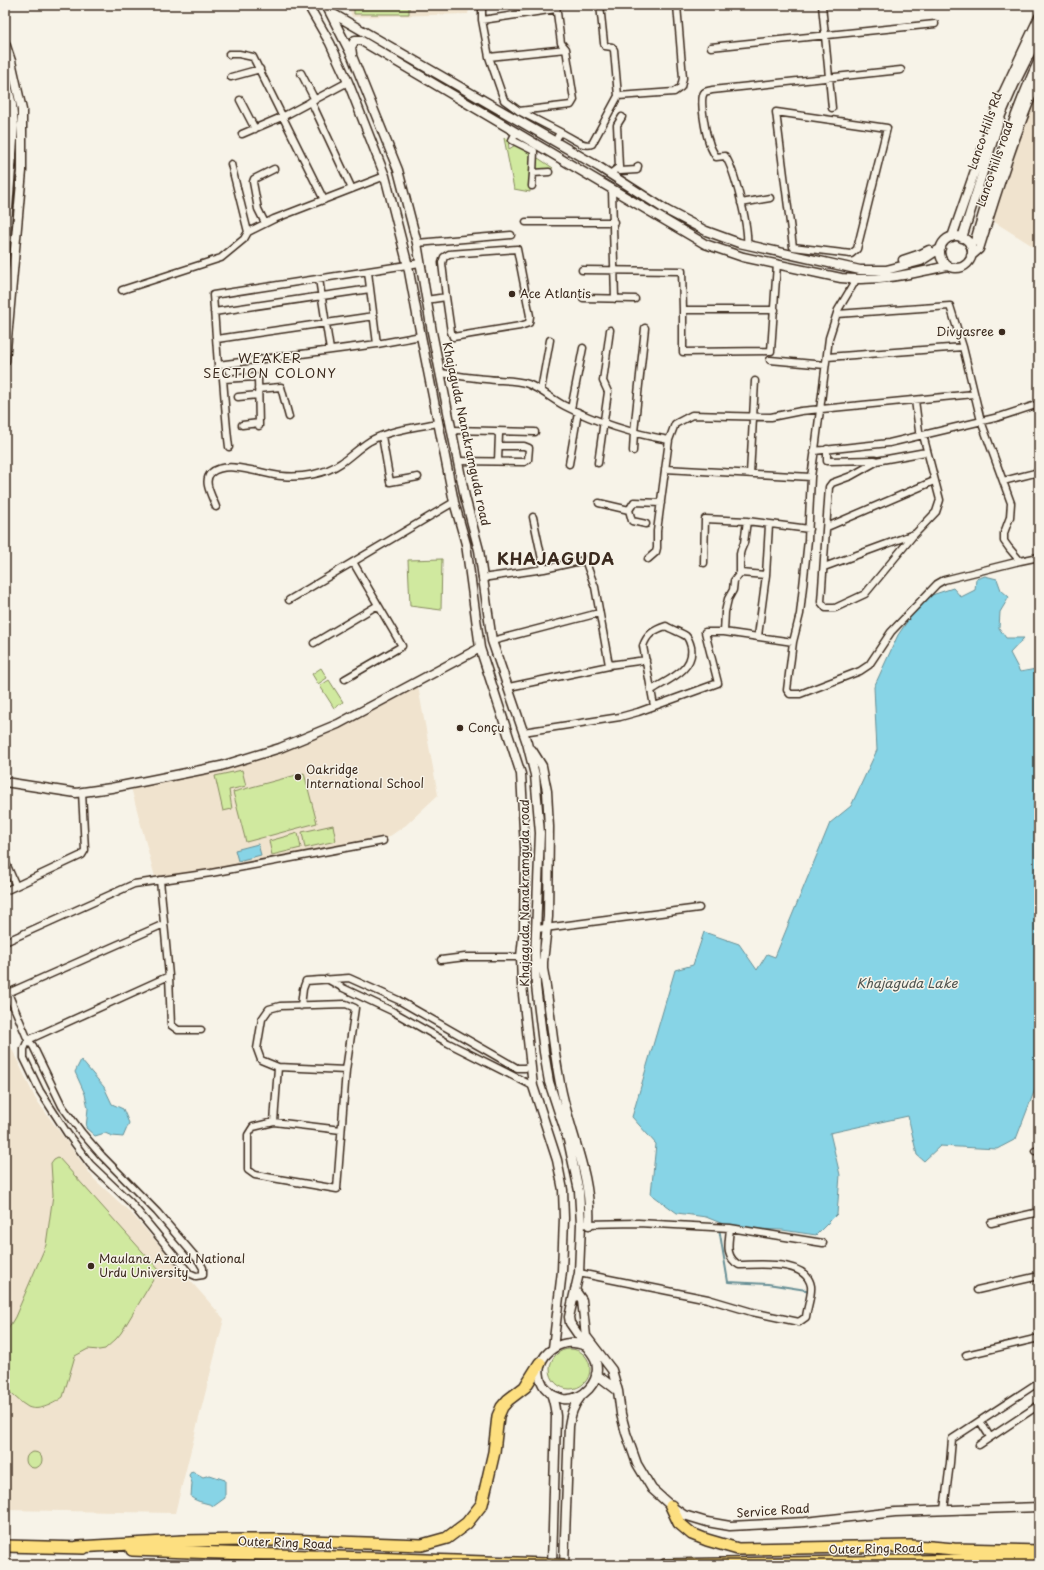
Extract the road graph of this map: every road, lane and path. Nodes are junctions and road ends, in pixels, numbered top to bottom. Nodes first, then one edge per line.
1 (308, 5) edge
2 (482, 5) edge
3 (600, 5) edge
4 (677, 5) edge
5 (822, 5) edge
6 (556, 7) edge
7 (328, 8) edge
8 (1039, 17) edge
9 (482, 20) junction
10 (935, 24) dead end
11 (826, 36) junction
12 (1039, 36) edge
13 (5, 43) edge
14 (711, 47) dead end
15 (566, 50) junction
16 (229, 54) dead end
17 (352, 56) junction
18 (489, 57) junction
19 (1039, 60) edge
20 (260, 69) junction
21 (901, 70) dead end
22 (301, 73) dead end
23 (5, 77) edge
24 (232, 77) dead end
25 (828, 77) junction
26 (1039, 78) edge
27 (348, 82) junction
28 (1008, 91) junction
29 (618, 96) junction
30 (240, 100) dead end
31 (313, 101) junction
32 (832, 108) dead end
33 (519, 111) junction
34 (284, 116) junction
35 (622, 117) dead end
36 (552, 128) junction
37 (255, 129) junction
38 (516, 132) junction
39 (560, 132) junction
40 (242, 134) dead end
41 (547, 138) junction
42 (555, 142) junction
43 (232, 164) dead end
44 (638, 166) dead end
45 (1000, 168) junction
46 (274, 169) dead end
47 (549, 172) dead end
48 (619, 172) junction
49 (533, 173) junction
50 (385, 176) junction
51 (532, 186) dead end
52 (352, 189) junction
53 (612, 190) junction
54 (770, 198) dead end
55 (324, 200) junction
56 (741, 203) junction
57 (669, 212) junction
58 (664, 220) junction
59 (526, 222) dead end
60 (614, 222) junction
61 (265, 223) junction
62 (248, 232) junction
63 (511, 235) dead end
64 (962, 238) junction
65 (949, 239) junction
66 (416, 243) junction
67 (747, 244) junction
68 (970, 245) junction
69 (940, 248) junction
70 (817, 250) junction
71 (5, 251) edge
72 (825, 251) junction
73 (971, 256) junction
74 (819, 261) junction
75 (420, 263) junction
76 (778, 264) junction
77 (408, 266) junction
78 (948, 266) junction
79 (582, 270) dead end
80 (614, 270) junction
81 (869, 270) junction
82 (368, 272) junction
83 (319, 279) junction
84 (856, 280) junction
85 (370, 289) junction
86 (122, 290) dead end
87 (322, 296) junction
88 (446, 297) junction
89 (583, 298) dead end
90 (615, 299) junction
91 (635, 299) dead end
92 (426, 300) junction
93 (683, 310) junction
94 (775, 310) junction
95 (214, 312) junction
96 (837, 314) junction
97 (374, 316) junction
98 (326, 323) junction
99 (646, 328) dead end
100 (610, 330) dead end
101 (420, 336) junction
102 (217, 339) junction
103 (550, 340) dead end
104 (377, 344) junction
105 (963, 347) junction
106 (583, 348) dead end
107 (330, 350) junction
108 (826, 357) junction
109 (770, 360) dead end
110 (5, 361) edge
111 (218, 365) junction
112 (825, 365) junction
113 (440, 373) junction
114 (224, 379) junction
115 (755, 382) dead end
116 (541, 390) junction
117 (258, 392) junction
118 (974, 394) junction
119 (238, 397) dead end
120 (915, 400) junction
121 (1039, 404) edge
122 (574, 410) junction
123 (820, 410) junction
124 (289, 417) dead end
125 (753, 418) junction
126 (981, 421) junction
127 (604, 422) junction
128 (438, 423) junction
129 (242, 425) dead end
130 (451, 430) junction
131 (496, 431) junction
132 (535, 432) dead end
133 (634, 432) junction
134 (921, 433) junction
135 (382, 436) junction
136 (669, 440) junction
137 (498, 446) junction
138 (230, 447) dead end
139 (827, 449) junction
140 (633, 451) dead end
141 (814, 451) junction
142 (926, 452) junction
143 (458, 461) junction
144 (498, 461) junction
145 (876, 461) junction
146 (598, 463) dead end
147 (569, 464) dead end
148 (665, 469) junction
149 (1039, 472) edge
150 (750, 474) junction
151 (418, 477) dead end
152 (811, 477) junction
153 (934, 481) junction
154 (1003, 481) junction
155 (454, 502) junction
156 (599, 502) dead end
157 (661, 503) junction
158 (216, 507) dead end
159 (629, 510) junction
160 (533, 518) dead end
161 (747, 521) junction
162 (646, 524) dead end
163 (769, 525) junction
164 (826, 526) junction
165 (809, 529) junction
166 (916, 533) junction
167 (1039, 557) edge
168 (648, 559) dead end
169 (1020, 561) junction
170 (353, 562) junction
171 (704, 562) dead end
172 (824, 567) junction
173 (544, 569) junction
174 (740, 574) junction
175 (766, 575) junction
176 (482, 578) junction
177 (289, 600) dead end
178 (378, 605) junction
179 (599, 614) junction
180 (724, 632) junction
181 (758, 636) junction
182 (492, 641) junction
183 (793, 642) junction
184 (314, 643) dead end
185 (480, 648) junction
186 (646, 660) junction
187 (609, 665) junction
188 (345, 679) dead end
189 (509, 687) junction
190 (652, 690) junction
191 (654, 706) junction
192 (523, 732) junction
193 (527, 743) junction
194 (5, 782) edge
195 (82, 792) junction
196 (383, 841) dead end
197 (5, 861) edge
198 (160, 880) junction
199 (16, 886) junction
200 (5, 891) edge
201 (699, 908) dead end
202 (164, 924) junction
203 (547, 928) junction
204 (537, 929) junction
205 (5, 942) edge
206 (521, 957) junction
207 (441, 960) dead end
208 (169, 976) junction
209 (326, 979) junction
210 (5, 986) edge
211 (8, 994) junction
212 (302, 1006) junction
213 (539, 1006) junction
214 (549, 1006) junction
215 (200, 1030) dead end
216 (28, 1040) junction
217 (531, 1065) junction
218 (278, 1067) junction
219 (346, 1070) junction
220 (533, 1086) junction
221 (274, 1122) junction
222 (341, 1130) junction
223 (1039, 1212) edge
224 (991, 1223) dead end
225 (585, 1224) junction
226 (730, 1228) junction
227 (823, 1243) dead end
228 (579, 1273) junction
229 (1039, 1276) edge
230 (575, 1290) junction
231 (977, 1290) dead end
232 (1039, 1338) edge
233 (586, 1346) junction
234 (552, 1348) junction
235 (966, 1355) dead end
236 (540, 1363) junction
237 (596, 1374) junction
238 (1039, 1382) edge
239 (618, 1391) junction
240 (584, 1393) junction
241 (551, 1394) junction
242 (1039, 1405) edge
243 (980, 1420) junction
244 (990, 1438) junction
245 (979, 1445) dead end
246 (671, 1506) junction
247 (1039, 1507) edge
248 (944, 1510) junction
249 (5, 1546) edge
250 (78, 1547) junction
251 (1039, 1551) edge
252 (1039, 1559) edge
253 (548, 1565) edge
254 (564, 1565) edge
255 (665, 1565) edge

1 - 27 main road, Khajaguda Nanakramguda road
2 - 9 street
3 - 29 street
4 - 29 street
5 - 11 street
6 - 9 street
6 - 15 street
7 - 17 main road, Khajaguda Nanakramguda road
7 - 41 main road
8 - 28 main road, Lanco hills road
9 - 18 street
10 - 11 street
11 - 14 street
11 - 25 street
12 - 28 main road, Lanco Hills Rd
13 - 110 main road
15 - 18 street
15 - 33 street
16 - 20 street
17 - 38 main road
17 - 66 main road, Khajaguda Nanakramguda road
18 - 33 street
19 - 45 main road, Lanco Hills Rd
20 - 24 street
20 - 34 street
21 - 25 street
22 - 31 street
23 - 71 main road
25 - 32 street
25 - 56 street
26 - 45 main road, Lanco hills road
27 - 31 street
27 - 50 main road, Khajaguda Nanakramguda road
28 - 64 main road, Lanco Hills Rd
28 - 65 main road, Lanco hills road
29 - 39 street
30 - 37 street
31 - 34 street
31 - 52 street
33 - 36 street
34 - 37 street
34 - 55 street
35 - 48 street
36 - 39 street
36 - 41 street
37 - 40 street
38 - 49 street
38 - 53 main road
39 - 42 street
41 - 42 main road
42 - 48 main road
43 - 62 street
44 - 48 street
45 - 68 main road, Lanco Hills Rd
45 - 73 main road, Lanco hills road
46 - 61 street
47 - 49 street
48 - 57 main road
49 - 51 street
50 - 52 street
50 - 77 main road, Khajaguda Nanakramguda road
52 - 55 street
53 - 58 main road
53 - 60 street
54 - 56 street
55 - 61 street
56 - 67 street
57 - 58 main road
57 - 67 main road
58 - 76 main road
59 - 60 street
60 - 80 street
61 - 62 street
62 - 86 street
63 - 66 street
64 - 65 main road
64 - 68 main road
65 - 69 main road
65 - 81 main road
66 - 75 main road, Khajaguda Nanakramguda road
67 - 74 main road
68 - 73 main road
69 - 78 main road
69 - 81 main road
70 - 72 street
70 - 72 street
70 - 74 street
72 - 74 street
73 - 78 main road
74 - 81 main road
75 - 77 street
75 - 92 main road, Khajaguda Nanakramguda road
76 - 84 main road
76 - 94 street
77 - 82 street
77 - 101 main road, Khajaguda Nanakramguda road
78 - 84 main road
79 - 80 street
80 - 90 street
80 - 93 street
82 - 83 street
82 - 85 street
83 - 87 street
83 - 95 street
84 - 96 street
85 - 87 street
85 - 97 street
87 - 95 street
87 - 98 street
88 - 88 street
88 - 92 street
89 - 90 street
90 - 91 street
92 - 113 main road, Khajaguda Nanakramguda road
93 - 94 street
93 - 94 street
95 - 102 street
96 - 105 street
96 - 108 street
97 - 98 street
97 - 104 street
98 - 102 street
98 - 107 street
99 - 133 street
100 - 127 street
101 - 104 street
101 - 128 main road, Khajaguda Nanakramguda road
102 - 111 street
103 - 116 street
104 - 107 street
105 - 108 street
105 - 118 street
106 - 122 street
107 - 111 street
108 - 112 street
109 - 112 street
111 - 114 street
112 - 123 street
113 - 116 street
113 - 130 main road, Khajaguda Nanakramguda road
114 - 117 street
114 - 138 street
115 - 125 street
116 - 122 street
117 - 119 street
117 - 124 street
117 - 129 street
118 - 120 street
118 - 126 street
120 - 123 street
120 - 134 street
121 - 126 street
122 - 127 street
122 - 147 street
123 - 125 street
123 - 141 street
125 - 136 street
125 - 150 street
126 - 134 street
126 - 154 street
127 - 133 street
127 - 146 street
128 - 135 street
128 - 155 main road, Khajaguda Nanakramguda road
130 - 131 street
130 - 143 main road, Khajaguda Nanakramguda road
131 - 132 street
131 - 137 street
133 - 136 street
133 - 140 street
134 - 139 street
134 - 142 street
135 - 151 street
135 - 158 street
136 - 148 street
137 - 144 street
137 - 144 street
139 - 141 street
139 - 145 street
141 - 152 street
142 - 145 street
142 - 153 street
143 - 144 street
143 - 176 main road, Khajaguda Nanakramguda road
145 - 164 street
148 - 150 street
148 - 157 street
149 - 154 street
150 - 152 street
152 - 165 street
153 - 164 street
153 - 166 street
154 - 169 street
155 - 170 street
155 - 185 main road, Khajaguda Nanakramguda road
156 - 159 street
157 - 159 street
157 - 168 street
159 - 162 street
160 - 173 street
161 - 163 street
161 - 171 street
161 - 174 street
163 - 165 street
163 - 175 street
164 - 172 street
165 - 183 street
166 - 172 street
166 - 172 street
167 - 169 street
169 - 183 street
170 - 177 street
170 - 178 street
173 - 176 street
173 - 179 street
174 - 175 street
174 - 180 street
175 - 181 street
176 - 182 main road, Khajaguda Nanakramguda road
178 - 184 street
178 - 188 street
179 - 182 street
179 - 187 street
180 - 181 street
180 - 191 street
181 - 183 street
182 - 189 main road, Khajaguda Nanakramguda road
185 - 195 main road
185 - 206 main road, Khajaguda Nanakramguda road
186 - 187 street
186 - 190 street
186 - 190 street
187 - 189 street
189 - 192 main road, Khajaguda Nanakramguda road
190 - 191 street
191 - 192 street
192 - 193 main road, Khajaguda Nanakramguda road
193 - 203 main road
193 - 204 main road, Khajaguda Nanakramguda road
194 - 195 main road
195 - 199 street
196 - 198 street
197 - 199 street
198 - 202 street
198 - 205 street
199 - 200 street
201 - 203 street
202 - 208 street
202 - 211 street
203 - 204 street
203 - 214 main road
204 - 213 main road, Khajaguda Nanakramguda road
206 - 207 street
206 - 217 main road, Khajaguda Nanakramguda road
208 - 215 street
208 - 216 street
209 - 212 street
209 - 217 street
209 - 220 street
210 - 211 street
211 - 216 street
212 - 218 street
212 - 219 street
213 - 214 main road
213 - 225 main road, Khajaguda Nanakramguda road
214 - 225 main road
216 - 216 street
217 - 220 main road, Khajaguda Nanakramguda road
218 - 219 street
218 - 221 street
219 - 222 street
220 - 234 main road, Khajaguda Nanakramguda road
221 - 222 street
221 - 222 street
223 - 224 street
225 - 226 street
225 - 228 main road, Khajaguda Nanakramguda road
226 - 227 street
226 - 228 street
228 - 230 main road, Khajaguda Nanakramguda road
229 - 231 street
230 - 233 main road, Khajaguda Nanakramguda road
230 - 239 main road, Service Road
232 - 235 street
233 - 234 main road
233 - 237 main road
234 - 236 main road
236 - 241 main road
236 - 250 highway
237 - 239 main road
237 - 240 main road
238 - 243 street
239 - 246 main road, Service Road
240 - 241 main road
240 - 254 main road
241 - 253 main road
242 - 244 street
243 - 244 street
243 - 248 street
244 - 245 street
246 - 248 main road, Service Road
246 - 251 highway
247 - 248 main road, Service Road
249 - 250 highway, Outer Ring Road
250 - 253 highway, Outer Ring Road
252 - 255 highway, Outer Ring Road
253 - 254 highway, Outer Ring Road, bridge

